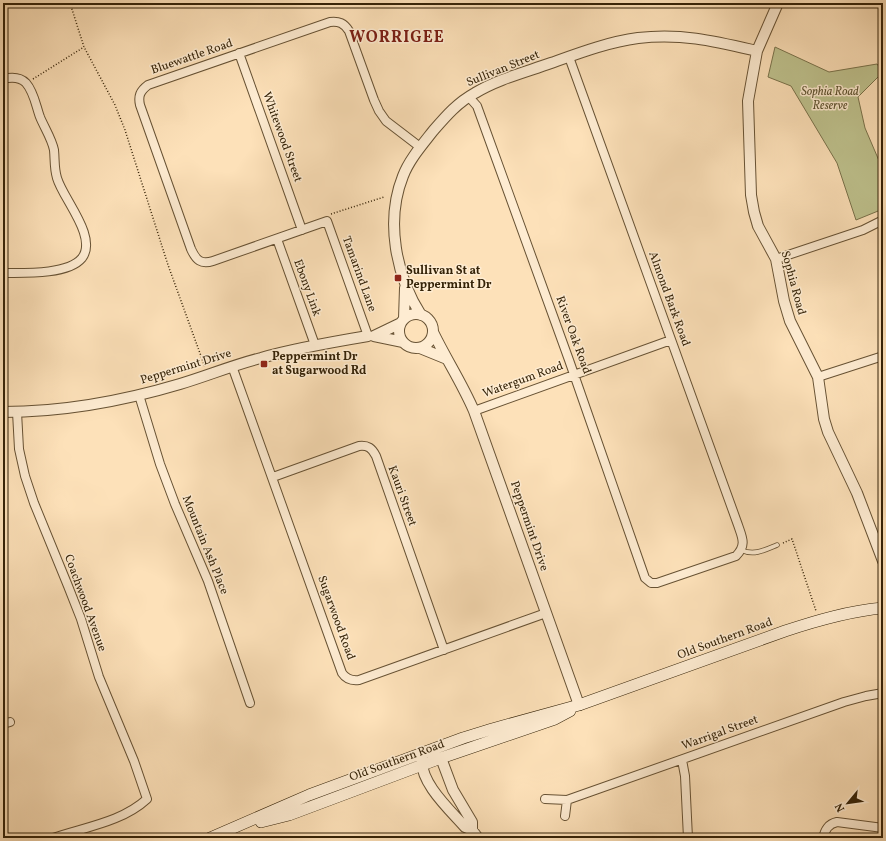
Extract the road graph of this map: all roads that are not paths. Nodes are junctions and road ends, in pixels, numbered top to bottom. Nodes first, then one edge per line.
1 (778, 3) edge
2 (757, 51) junction
3 (239, 53) junction
4 (569, 57) junction
5 (3, 79) edge
6 (468, 97) junction
7 (420, 147) junction
8 (883, 220) edge
9 (326, 221) joint
10 (302, 230) junction
11 (276, 239) junction
12 (776, 259) junction
13 (3, 273) edge
14 (405, 284) junction
15 (421, 315) junction
16 (402, 321) junction
17 (433, 332) junction
18 (371, 336) junction
19 (671, 340) junction
20 (403, 342) junction
21 (315, 345) junction
22 (420, 348) junction
23 (883, 356) edge
24 (447, 359) junction
25 (232, 366) junction
26 (574, 375) junction
27 (818, 376) junction
28 (139, 395) junction
29 (474, 411) junction
30 (3, 412) edge
31 (17, 412) junction
32 (273, 477) junction
33 (777, 545) road end
34 (741, 550) junction
35 (883, 561) edge
36 (883, 608) edge
37 (546, 614) junction
38 (444, 650) junction
39 (883, 693) edge
40 (250, 703) dead end
41 (579, 705) junction
42 (422, 753) junction
43 (441, 758) junction
44 (682, 760) junction
45 (421, 766) junction
46 (545, 799) dead end
47 (567, 800) junction
48 (565, 816) dead end
49 (883, 828) edge
50 (221, 834) junction
51 (475, 836) edge
52 (53, 838) edge
53 (210, 838) edge
54 (688, 838) edge
55 (823, 838) edge

1 - 2 street, Sophia Road
2 - 4 street, Sullivan Street
2 - 12 street, Sophia Road
3 - 7 street, Bluewattle Road
3 - 10 street, Whitewood Street
3 - 11 street, Bluewattle Road
4 - 6 street, Sullivan Street
4 - 19 street, Almond Bark Road
5 - 13 street
6 - 7 street, Sullivan Street
6 - 26 street, River Oak Road
7 - 14 street, Sullivan Street
8 - 12 street
9 - 10 street, Bluewattle Road
9 - 18 street, Tamarind Lane
10 - 11 street, Bluewattle Road
11 - 21 street, Ebony Link
12 - 27 street, Sophia Road
14 - 15 street, Sullivan Street
14 - 16 street, Sullivan Street
15 - 16 street
15 - 17 street
16 - 18 street, Peppermint Drive
16 - 20 street
17 - 22 street
17 - 24 street, Peppermint Drive
18 - 20 street, Peppermint Drive
18 - 21 street, Peppermint Drive
19 - 26 street, Watergum Road
19 - 34 street, Almond Bark Road
20 - 22 street
21 - 25 street, Peppermint Drive
22 - 24 street
23 - 27 street
24 - 29 street, Peppermint Drive
25 - 28 street, Peppermint Drive
25 - 32 street, Sugarwood Road
26 - 29 street, Watergum Road
26 - 34 street, River Oak Road
27 - 35 street, Sophia Road
28 - 31 street, Peppermint Drive
28 - 40 street, Mountain Ash Place
29 - 37 street, Peppermint Drive
30 - 31 street, Peppermint Drive
31 - 52 street, Coachwood Avenue
32 - 38 street, Sugarwood Road
32 - 38 street, Kauri Street
33 - 34 lane
36 - 41 main road, Old Southern Road
37 - 38 street, Sugarwood Road
37 - 41 street, Peppermint Drive
39 - 44 street, Warrigal Street
41 - 42 main road, Old Southern Road
41 - 43 main road, Old Southern Road
42 - 43 street
42 - 45 street
42 - 50 main road, Old Southern Road
43 - 45 main road, Old Southern Road
43 - 51 street
44 - 47 street, Warrigal Street
44 - 54 street
45 - 50 main road, Old Southern Road
45 - 51 street
46 - 47 street, Warrigal Street
47 - 48 street
49 - 55 street
50 - 53 main road, Old Southern Road

